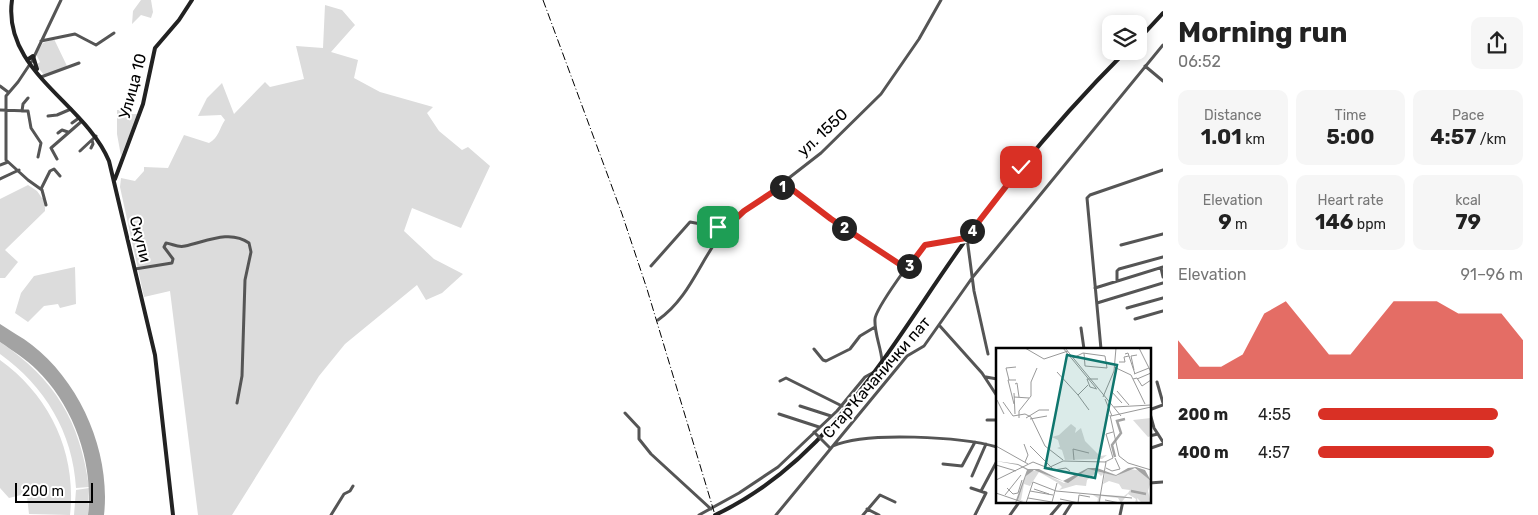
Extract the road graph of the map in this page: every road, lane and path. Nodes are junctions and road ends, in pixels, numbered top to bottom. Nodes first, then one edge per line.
1 (12, 0) edge
2 (60, 0) edge
3 (192, 0) edge
4 (941, 0) edge
5 (1163, 13) edge
6 (1147, 30) edge
7 (114, 33) dead end
8 (41, 41) junction
9 (1163, 45) edge
10 (33, 56) junction
11 (1118, 60) edge
12 (28, 62) junction
13 (80, 63) dead end
14 (1145, 66) junction
15 (41, 76) junction
16 (1163, 81) edge
17 (0, 86) edge
18 (8, 92) junction
19 (28, 98) dead end
20 (5, 100) junction
21 (1, 109) edge
22 (71, 109) junction
23 (13, 111) junction
24 (22, 111) junction
25 (48, 116) dead end
26 (81, 119) junction
27 (72, 123) dead end
28 (58, 132) dead end
29 (68, 132) junction
30 (63, 136) junction
31 (94, 138) junction
32 (67, 140) dead end
33 (91, 148) dead end
34 (80, 151) dead end
35 (38, 157) dead end
36 (57, 159) dead end
37 (122, 159) junction
38 (109, 161) junction
39 (8, 162) junction
40 (0, 166) edge
41 (20, 170) junction
42 (1163, 170) edge
43 (60, 176) dead end
44 (0, 179) edge
45 (115, 181) junction
46 (785, 184) junction
47 (41, 189) junction
48 (46, 205) dead end
49 (728, 226) junction
50 (1163, 234) edge
51 (966, 238) junction
52 (1121, 245) dead end
53 (1163, 257) edge
54 (651, 266) dead end
55 (1162, 268) edge
56 (135, 269) junction
57 (907, 269) junction
58 (1163, 277) edge
59 (972, 278) junction
60 (1117, 281) junction
61 (1163, 283) edge
62 (1095, 288) junction
63 (1163, 298) edge
64 (1096, 303) junction
65 (1127, 308) dead end
66 (1163, 311) edge
67 (1135, 319) dead end
68 (658, 320) dead end
69 (939, 325) junction
70 (876, 327) junction
71 (1081, 328) dead end
72 (1084, 348) edge
73 (1101, 348) edge
74 (814, 349) dead end
75 (988, 354) dead end
76 (882, 361) junction
77 (874, 372) junction
78 (985, 376) junction
79 (996, 380) edge
80 (780, 381) dead end
81 (1156, 382) dead end
82 (996, 394) edge
83 (237, 403) dead end
84 (1163, 404) edge
85 (800, 406) dead end
86 (842, 406) junction
87 (1150, 410) edge
88 (1150, 413) edge
89 (625, 414) dead end
90 (779, 414) dead end
91 (831, 416) junction
92 (987, 420) dead end
93 (996, 420) edge
94 (819, 427) junction
95 (814, 432) junction
96 (1158, 434) junction
97 (1150, 436) edge
98 (975, 442) junction
99 (1163, 443) edge
100 (986, 444) junction
101 (996, 447) edge
102 (830, 448) junction
103 (1151, 448) dead end
104 (996, 462) edge
105 (943, 464) dead end
106 (972, 476) dead end
107 (1163, 482) edge
108 (1150, 483) edge
109 (353, 486) dead end
110 (970, 488) dead end
111 (981, 491) junction
112 (895, 502) dead end
113 (1019, 502) edge
114 (1062, 502) edge
115 (1072, 502) edge
116 (1124, 502) edge
117 (711, 509) junction
118 (867, 509) junction
119 (172, 515) edge
120 (331, 515) edge
121 (699, 515) edge
122 (715, 515) edge
123 (776, 515) edge
124 (863, 515) edge
125 (879, 515) edge
126 (975, 515) edge
127 (1010, 515) edge
128 (1051, 515) edge
129 (1064, 515) edge
130 (1120, 515) edge

1 - 12 street, Скупи
2 - 8 street
3 - 37 street, Улица 10
4 - 46 street, ул. 1550
5 - 6 street
7 - 8 street
8 - 10 street
9 - 14 street, Стар Качанички пат
10 - 12 street
10 - 15 street
11 - 51 street
12 - 15 street, Скупи
12 - 18 street
13 - 15 street
14 - 16 street
14 - 59 street, Стар Качанички пат
15 - 22 street, Скупи
17 - 18 street
18 - 20 street
19 - 24 street
20 - 21 street
20 - 23 street
21 - 23 street
21 - 39 street
22 - 25 street
22 - 26 street, Скупи
23 - 24 street
24 - 35 street
26 - 27 street
26 - 29 street
26 - 31 street, Скупи
28 - 29 street
29 - 30 street
30 - 32 street
30 - 36 street
31 - 33 street
31 - 34 street
31 - 38 street, Скупи
37 - 38 street
37 - 45 street, Улица 10
38 - 45 street, Скупи
39 - 40 street
39 - 41 street
41 - 44 street
41 - 47 street
42 - 62 street
43 - 47 street
45 - 56 street, Скупи
46 - 49 street, ул. 1550
46 - 57 street
47 - 48 street
49 - 54 street
49 - 68 street, ул. 1550
50 - 52 street
51 - 57 street
51 - 59 street
51 - 76 street
53 - 60 street
55 - 58 street
55 - 60 street
56 - 83 street
56 - 119 street, Скупи
57 - 70 street
59 - 69 street, Стар Качанички пат
59 - 75 street
60 - 62 street
61 - 64 street
62 - 64 street
63 - 65 street
64 - 73 street
66 - 67 street
69 - 78 street
69 - 102 street, Стар Качанички пат
70 - 74 street
70 - 76 street
71 - 72 street
76 - 77 street
77 - 86 street
77 - 122 street
78 - 79 street
78 - 82 street
80 - 86 street
81 - 84 street
84 - 87 street
85 - 91 street
86 - 91 street
88 - 96 street
89 - 117 street
90 - 94 street
91 - 94 street
92 - 93 street
94 - 95 street
95 - 102 street, bridge
95 - 117 street
96 - 97 street
96 - 99 street
98 - 100 street
98 - 102 street
98 - 105 street
99 - 103 street
100 - 101 street
100 - 106 street
102 - 123 street, Стар Качанички пат
104 - 111 street
107 - 108 street
109 - 120 street
110 - 111 street
111 - 126 street
112 - 118 street
113 - 127 street
114 - 128 street
115 - 129 street
116 - 130 street
117 - 121 street
118 - 124 street
118 - 125 street

